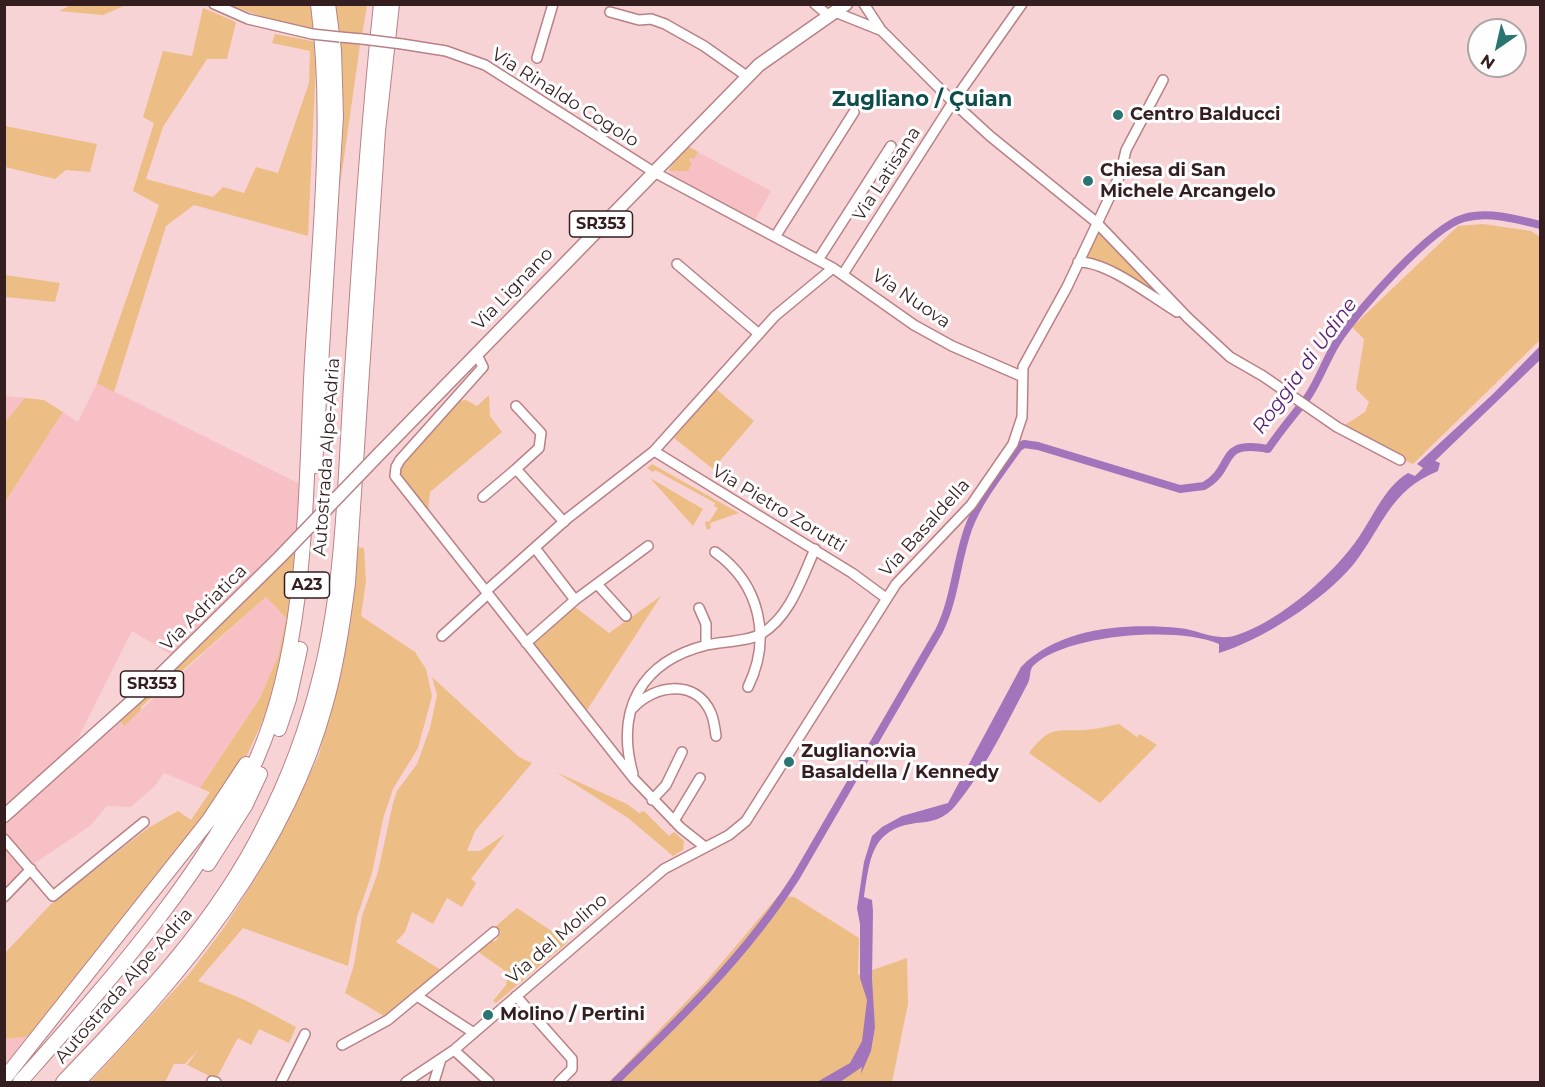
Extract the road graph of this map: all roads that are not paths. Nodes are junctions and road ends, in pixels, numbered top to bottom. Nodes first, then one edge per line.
1 (214, 4) edge
2 (318, 4) edge
3 (328, 4) edge
4 (381, 4) edge
5 (392, 4) edge
6 (553, 4) edge
7 (814, 4) edge
8 (864, 4) edge
9 (1022, 4) edge
10 (837, 11) edge
11 (610, 12) dead end
12 (881, 30) junction
13 (537, 58) dead end
14 (748, 76) junction
15 (1163, 80) dead end
16 (953, 102) junction
17 (854, 112) dead end
18 (891, 146) dead end
19 (652, 171) junction
20 (1096, 222) junction
21 (775, 237) junction
22 (818, 260) junction
23 (1078, 262) junction
24 (677, 264) dead end
25 (833, 268) junction
26 (843, 274) junction
27 (1188, 318) junction
28 (759, 334) junction
29 (476, 353) junction
30 (1021, 376) junction
31 (516, 406) dead end
32 (654, 451) junction
33 (1400, 460) dead end
34 (516, 469) junction
35 (483, 497) dead end
36 (564, 522) junction
37 (648, 546) dead end
38 (536, 548) junction
39 (815, 549) junction
40 (715, 552) dead end
41 (280, 557) joint
42 (597, 584) junction
43 (487, 593) junction
44 (886, 598) junction
45 (576, 600) junction
46 (699, 608) dead end
47 (626, 616) dead end
48 (760, 634) junction
49 (442, 636) dead end
50 (526, 643) junction
51 (706, 645) junction
52 (748, 687) dead end
53 (280, 692) junction
54 (632, 710) junction
55 (716, 735) dead end
56 (682, 752) dead end
57 (700, 778) dead end
58 (634, 779) junction
59 (652, 800) junction
60 (18, 804) junction
61 (4, 809) edge
62 (4, 816) edge
63 (144, 822) dead end
64 (674, 822) junction
65 (4, 839) edge
66 (704, 847) junction
67 (32, 869) junction
68 (4, 897) edge
69 (494, 932) dead end
70 (417, 996) junction
71 (516, 996) junction
72 (474, 1033) junction
73 (304, 1034) dead end
74 (342, 1045) dead end
75 (454, 1050) junction
76 (442, 1058) junction
77 (418, 1074) junction
78 (4, 1079) edge
79 (20, 1083) edge
80 (31, 1083) edge
81 (63, 1083) edge
82 (78, 1083) edge
83 (281, 1083) edge
84 (406, 1083) edge
85 (432, 1083) edge
86 (489, 1083) edge
87 (559, 1083) edge

1 - 19 street, Via Rinaldo Cogolo, bridge
2 - 53 highway, A23
3 - 80 highway, A23
4 - 81 highway, Autostrada Alpe-Adria / A23
5 - 82 highway, Autostrada Alpe-Adria / A23
6 - 13 street
7 - 10 street
8 - 12 street
9 - 16 street, Via Latisana
10 - 12 street
10 - 14 main road, Via Lignano / SR353
11 - 14 street
12 - 16 street
14 - 19 main road, Via Lignano / SR353
15 - 20 street, Via Basaldella
16 - 20 street
16 - 26 street, Via Latisana
17 - 21 street
18 - 22 street
19 - 21 street, Via Nuova
19 - 29 main road, Via Lignano / SR353
20 - 23 street, Via Basaldella
20 - 27 street
21 - 22 street, Via Nuova
22 - 25 street, Via Nuova
23 - 27 street
23 - 30 street, Via Basaldella
24 - 28 street
25 - 26 street, Via Nuova
25 - 28 street
26 - 30 street, Via Nuova
27 - 33 street
28 - 32 street
29 - 41 main road, Via Lignano / SR353, bridge
29 - 43 street
30 - 44 street, Via Basaldella
31 - 34 street
32 - 36 street
32 - 39 street, Via Pietro Zorutti
34 - 35 street
34 - 36 street
36 - 38 street
37 - 42 street
38 - 43 street
38 - 45 street
39 - 44 street, Via Pietro Zorutti
39 - 48 street
40 - 48 street
41 - 60 main road, Via Adriatica / SR353
42 - 45 street
42 - 47 street
43 - 49 street
43 - 50 street
44 - 66 street, Via Basaldella
45 - 50 street
46 - 51 street
48 - 51 street
48 - 52 street
50 - 58 street
51 - 54 street
53 - 78 highway, A23
53 - 79 highway, A23
54 - 55 street
54 - 58 street
56 - 59 street
57 - 64 street
58 - 59 street
59 - 64 street
60 - 61 main road, Via Adriatica / SR353
60 - 62 main road, Via Adriatica / SR353
63 - 67 street
64 - 66 street
65 - 67 street
66 - 71 street, Via del Molino
67 - 68 street
69 - 70 street
70 - 72 street
70 - 74 street
71 - 72 street, Via del Molino
71 - 87 street
72 - 75 street, Via del Molino
73 - 83 street
75 - 76 street, Via del Molino
75 - 86 street
76 - 77 street, Via del Molino
76 - 85 street
77 - 84 street, Via del Molino
77 - 85 street

